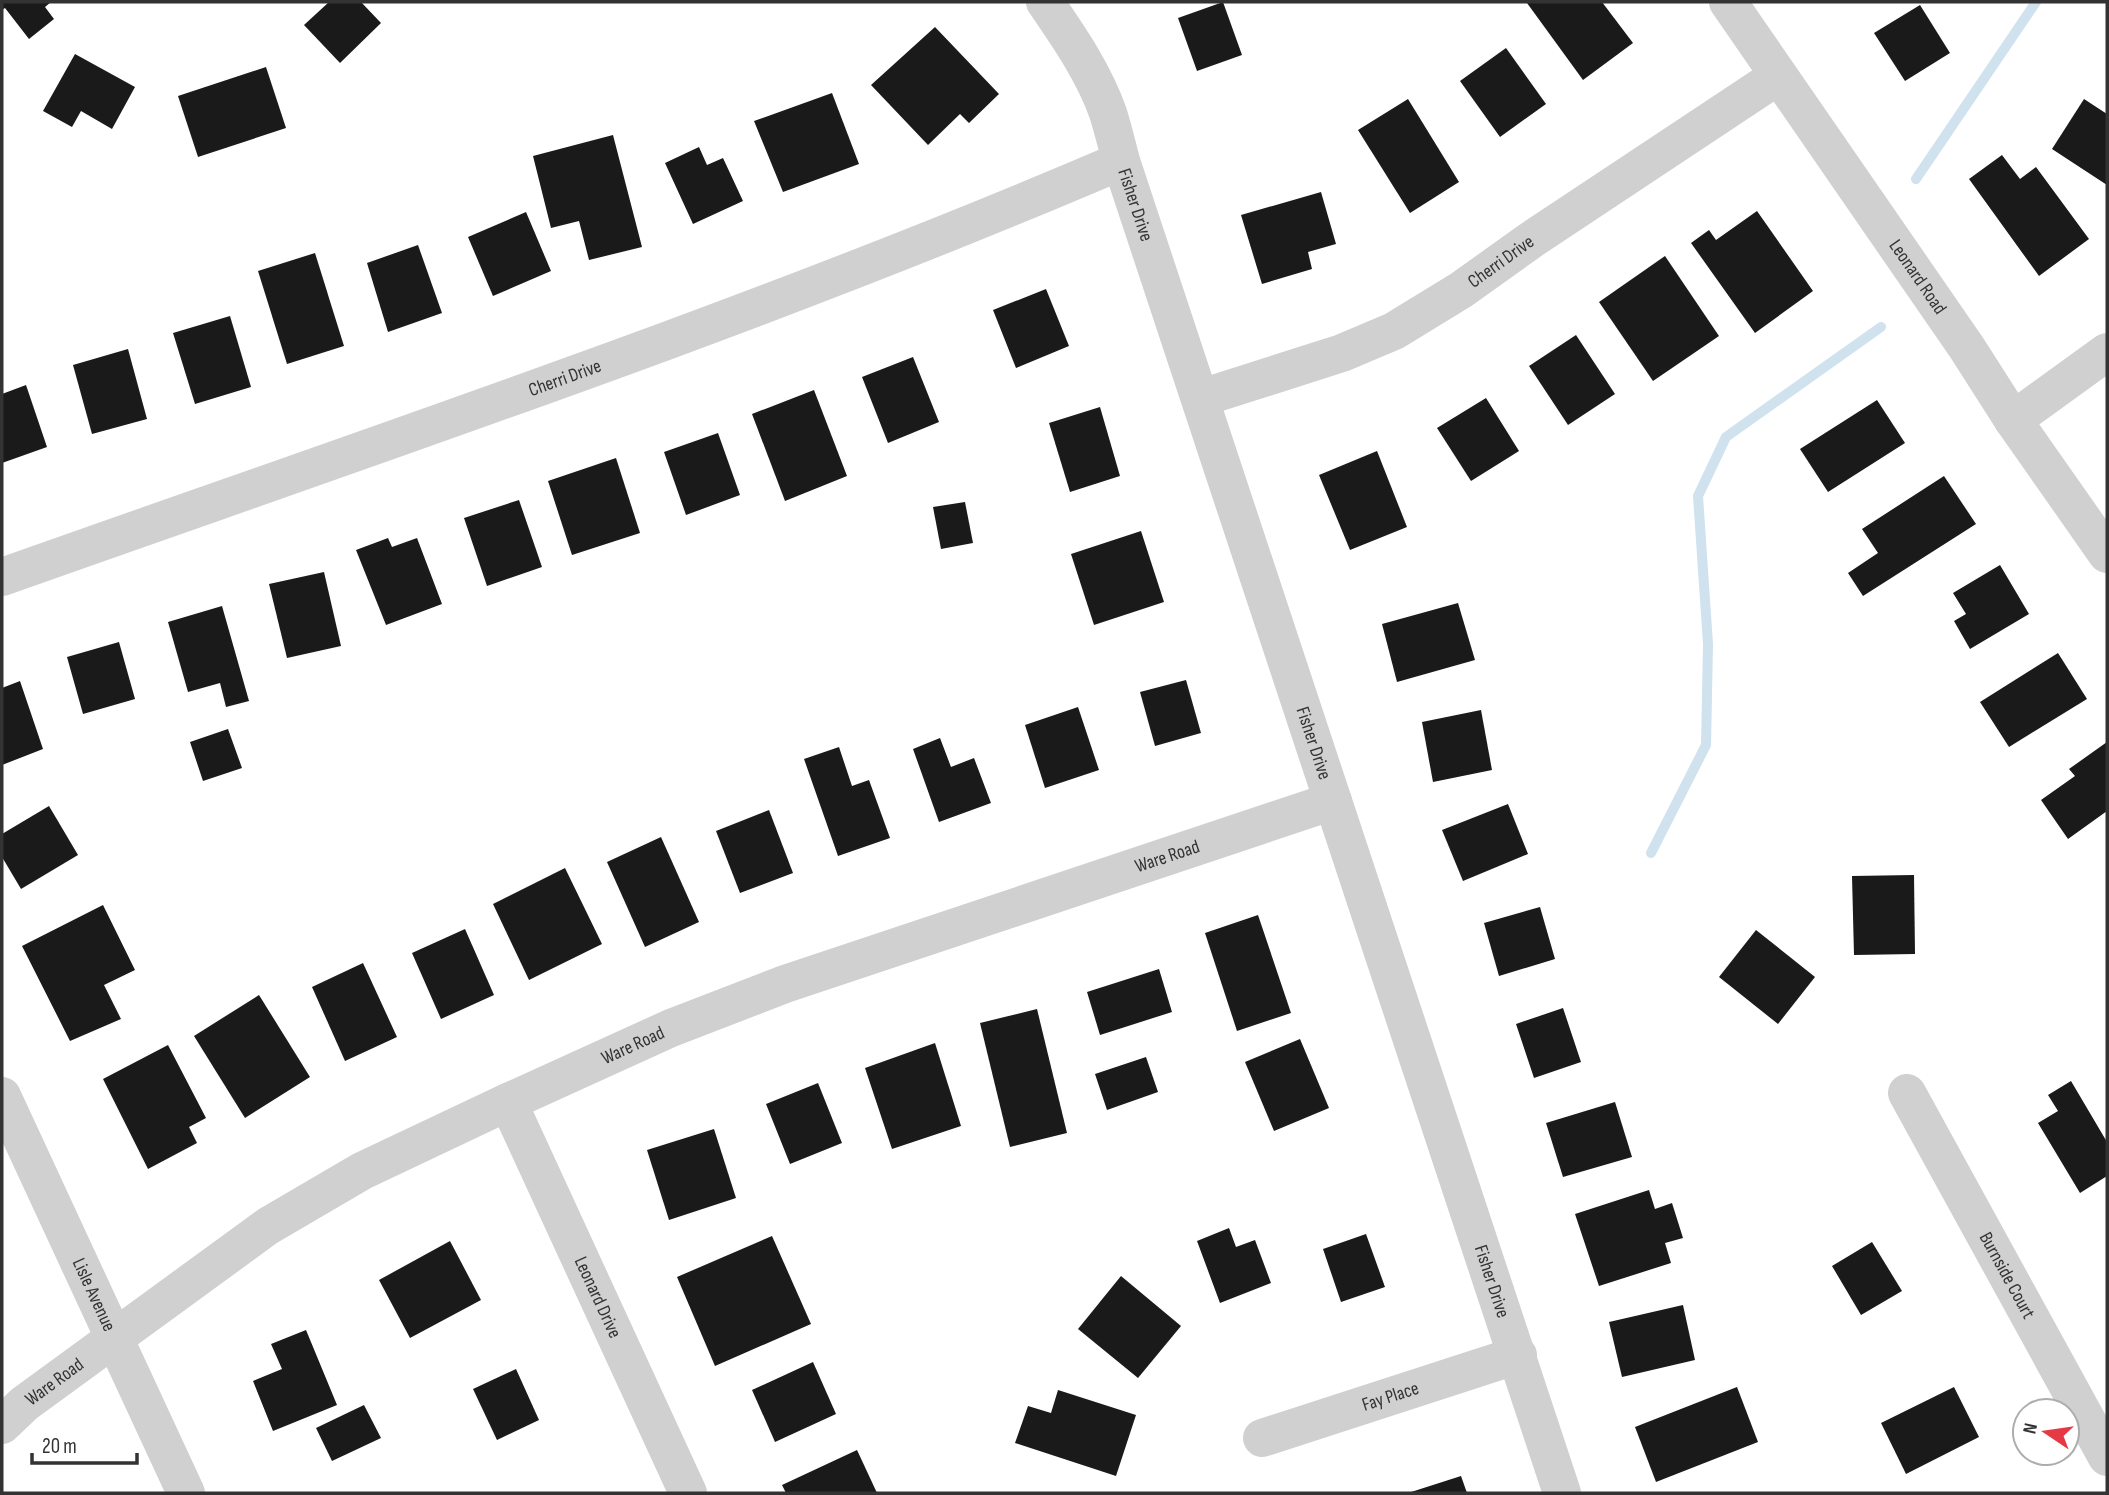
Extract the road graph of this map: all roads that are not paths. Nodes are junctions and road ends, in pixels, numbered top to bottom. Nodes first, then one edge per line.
1 (1045, 2) edge
2 (1728, 2) edge
3 (1778, 76) junction
4 (1121, 161) junction
5 (2107, 352) edge
6 (1201, 398) junction
7 (2013, 420) junction
8 (2107, 554) edge
9 (2, 577) edge
10 (1333, 801) junction
11 (1907, 1093) dead end
12 (2, 1096) edge
13 (508, 1102) junction
14 (114, 1338) junction
15 (1518, 1355) junction
16 (2, 1425) edge
17 (1262, 1438) dead end
18 (2107, 1457) edge
19 (186, 1493) edge
20 (688, 1493) edge
21 (1562, 1493) edge

1 - 4 street, Fisher Drive
2 - 3 street, Leonard Road
3 - 6 street, Cherri Drive
3 - 7 street, Leonard Road
4 - 6 street, Fisher Drive
4 - 9 street, Cherri Drive
5 - 7 street
6 - 10 street, Fisher Drive
7 - 8 street, Leonard Road
10 - 13 street, Ware Road
10 - 15 street, Fisher Drive
11 - 18 street, Burnside Court
12 - 14 street, Lisle Avenue
13 - 14 street, Ware Road
13 - 20 street, Leonard Drive
14 - 16 street, Ware Road
14 - 19 street, Lisle Avenue
15 - 17 street, Fay Place
15 - 21 street, Fisher Drive

